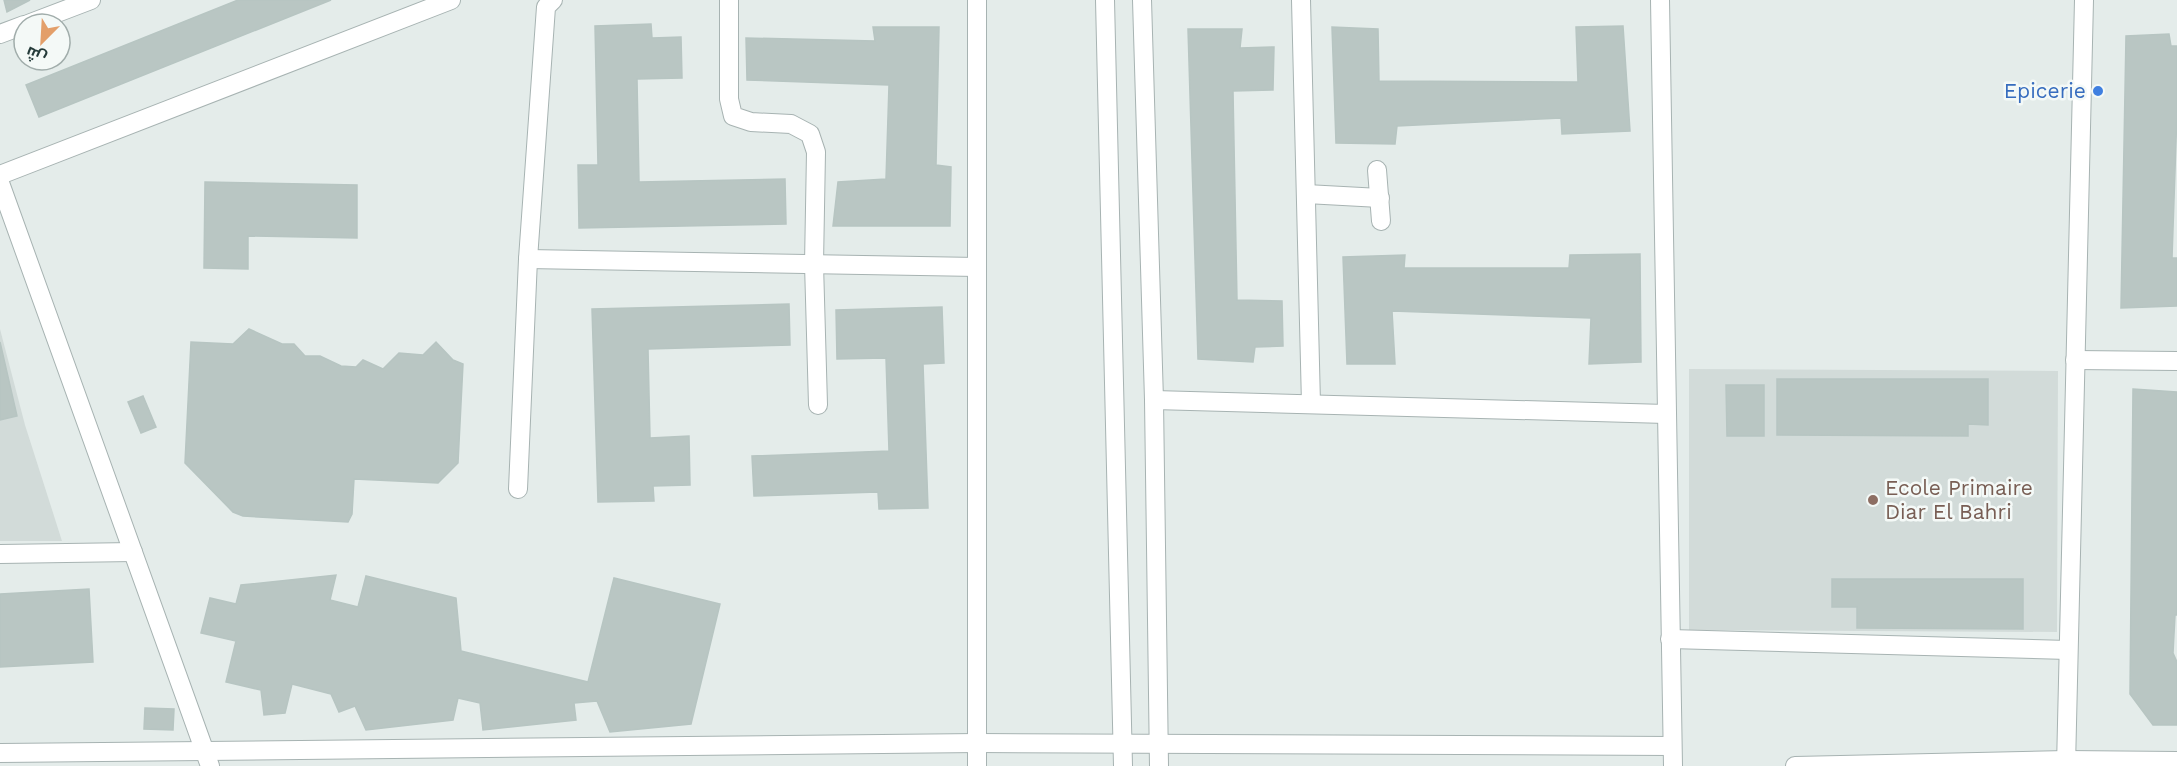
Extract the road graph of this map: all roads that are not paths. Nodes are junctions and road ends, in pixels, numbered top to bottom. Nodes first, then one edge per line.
1 (91, 0) edge
2 (451, 0) edge
3 (553, 0) edge
4 (729, 0) edge
5 (977, 0) edge
6 (1105, 0) edge
7 (1142, 0) edge
8 (1301, 0) edge
9 (1660, 0) edge
10 (2084, 0) edge
11 (60, 12) edge
12 (1377, 170) dead end
13 (0, 175) edge
14 (0, 183) edge
15 (1306, 194) junction
16 (1380, 198) junction
17 (1381, 221) dead end
18 (528, 259) junction
19 (814, 264) junction
20 (977, 267) junction
21 (2075, 360) junction
22 (2177, 361) edge
23 (1154, 400) junction
24 (1311, 404) junction
25 (818, 405) dead end
26 (1666, 414) junction
27 (518, 489) dead end
28 (133, 552) junction
29 (0, 554) edge
30 (1670, 639) junction
31 (2068, 650) junction
32 (978, 743) junction
33 (1124, 743) junction
34 (1160, 744) junction
35 (1672, 746) junction
36 (0, 753) edge
37 (207, 758) edge
38 (2177, 761) edge
39 (2066, 763) edge
40 (977, 766) edge
41 (1123, 766) edge
42 (1159, 766) edge
43 (1673, 766) edge
44 (1795, 766) edge

1 - 11 street
2 - 13 street
3 - 18 street
4 - 19 street
5 - 20 street
6 - 33 street
7 - 23 street
8 - 15 street
9 - 26 street
10 - 21 street
12 - 16 street
14 - 28 street
15 - 16 street
15 - 24 street
16 - 17 street
18 - 19 street
18 - 27 street
19 - 20 street
19 - 25 street
20 - 32 street
21 - 22 street
21 - 31 street
23 - 24 street
23 - 34 street
24 - 26 street
26 - 30 street
28 - 29 street
28 - 37 street
30 - 31 street
30 - 35 street
31 - 39 street
32 - 33 street
32 - 37 street
32 - 40 street
33 - 34 street
33 - 41 street
34 - 35 street
34 - 42 street
35 - 43 street
36 - 37 street
38 - 39 street
39 - 44 street

